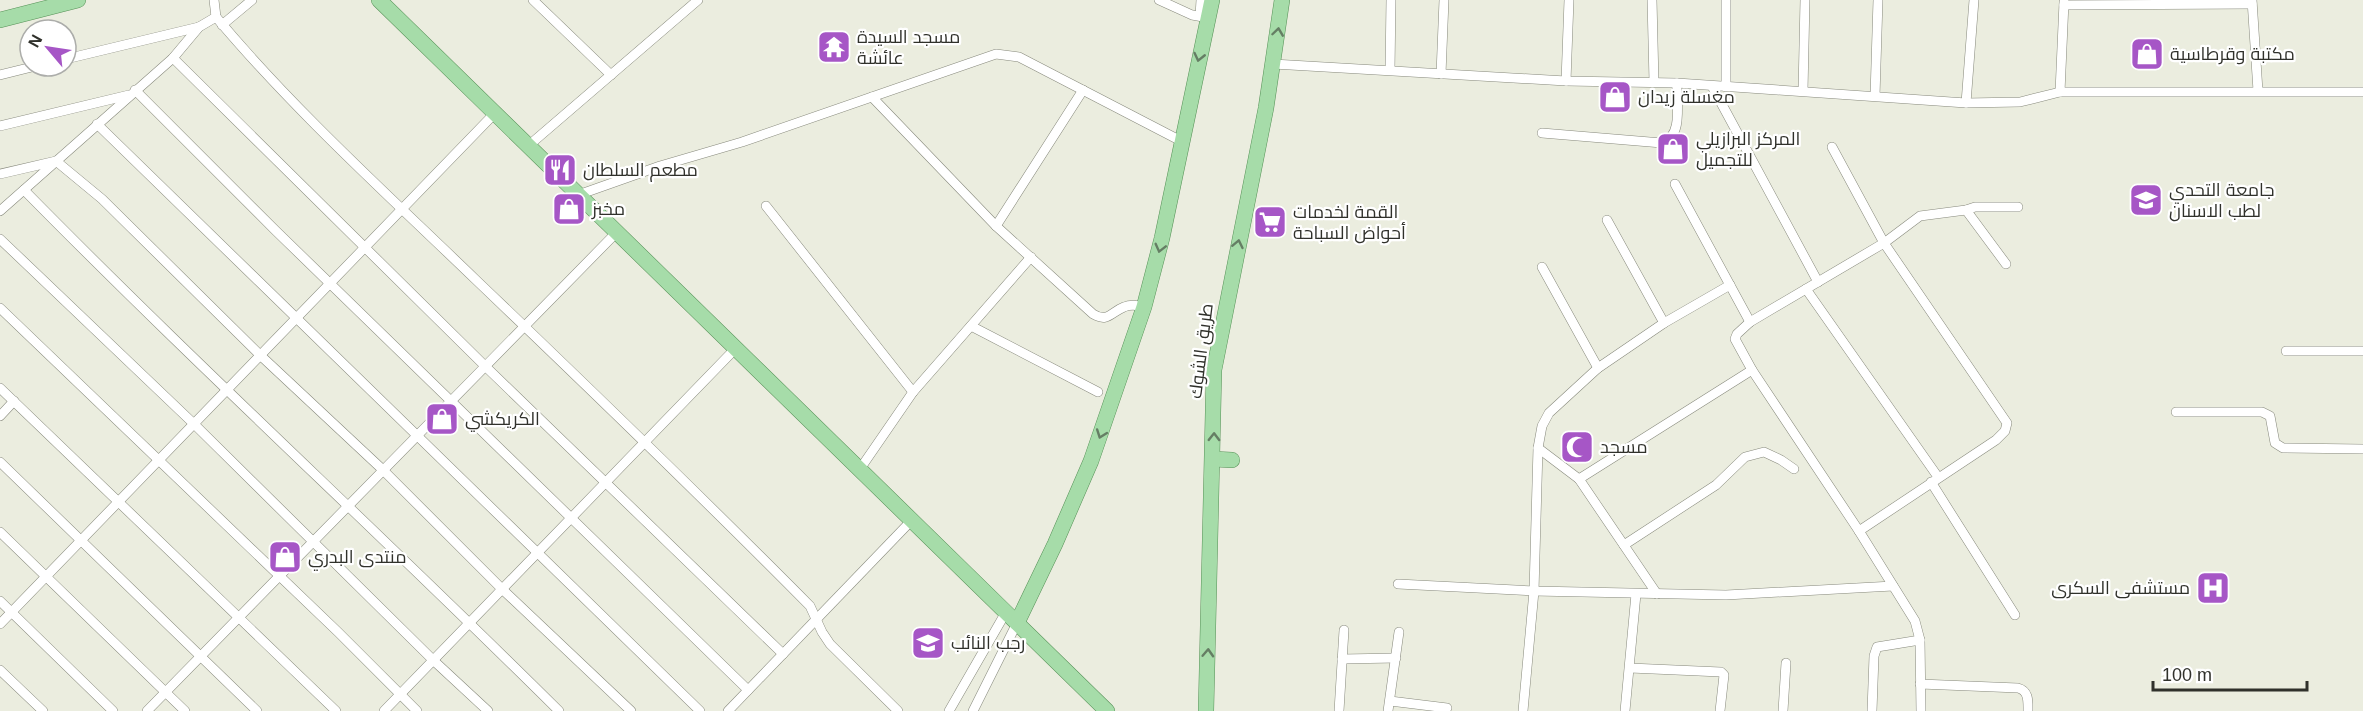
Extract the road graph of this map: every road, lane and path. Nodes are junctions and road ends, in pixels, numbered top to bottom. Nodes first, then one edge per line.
1 (78, 0) edge
2 (214, 0) edge
3 (252, 0) edge
4 (379, 0) edge
5 (533, 0) edge
6 (698, 0) edge
7 (1159, 0) edge
8 (1201, 0) edge
9 (1212, 0) edge
10 (1282, 0) edge
11 (1391, 0) edge
12 (1444, 0) edge
13 (1569, 0) edge
14 (1652, 0) edge
15 (1726, 0) edge
16 (1805, 0) edge
17 (1878, 0) edge
18 (1974, 0) edge
19 (2064, 2) edge
20 (2252, 2) edge
21 (1204, 17) junction
22 (0, 20) edge
23 (219, 21) junction
24 (199, 27) junction
25 (78, 56) edge
26 (173, 58) junction
27 (1273, 64) junction
28 (18, 70) edge
29 (1390, 70) junction
30 (1441, 74) junction
31 (0, 75) edge
32 (612, 75) junction
33 (1566, 81) junction
34 (1654, 82) junction
35 (1677, 83) junction
36 (1712, 86) junction
37 (1726, 87) junction
38 (1083, 90) junction
39 (1803, 91) junction
40 (2258, 91) junction
41 (133, 92) junction
42 (2060, 92) junction
43 (2363, 92) edge
44 (1875, 96) junction
45 (872, 97) junction
46 (1966, 102) junction
47 (494, 114) junction
48 (97, 124) junction
49 (0, 126) edge
50 (1542, 133) dead end
51 (1183, 142) junction
52 (527, 147) junction
53 (1832, 147) dead end
54 (56, 161) junction
55 (0, 174) edge
56 (1675, 184) dead end
57 (24, 190) junction
58 (578, 195) junction
59 (766, 206) dead end
60 (2018, 207) dead end
61 (402, 209) junction
62 (1966, 210) junction
63 (0, 211) edge
64 (1607, 220) dead end
65 (996, 226) junction
66 (616, 233) junction
67 (0, 239) edge
68 (1884, 243) junction
69 (365, 247) junction
70 (1031, 257) junction
71 (2006, 264) dead end
72 (1542, 267) dead end
73 (1818, 282) junction
74 (330, 284) junction
75 (1730, 285) junction
76 (1806, 289) junction
77 (1144, 307) junction
78 (0, 308) edge
79 (296, 318) junction
80 (1750, 322) junction
81 (1664, 323) junction
82 (525, 326) junction
83 (971, 326) junction
84 (735, 349) junction
85 (2286, 351) dead end
86 (2363, 351) edge
87 (260, 355) junction
88 (485, 366) junction
89 (1598, 368) junction
90 (1752, 370) junction
91 (0, 388) edge
92 (227, 390) junction
93 (1098, 392) dead end
94 (913, 393) junction
95 (452, 400) junction
96 (14, 401) junction
97 (2176, 412) dead end
98 (0, 416) edge
99 (194, 424) junction
100 (417, 436) junction
101 (645, 441) junction
102 (1538, 448) junction
103 (2363, 449) edge
104 (1213, 459) junction
105 (1232, 460) dead end
106 (159, 461) junction
107 (0, 462) edge
108 (860, 469) junction
109 (1794, 469) dead end
110 (383, 470) junction
111 (1579, 479) junction
112 (1935, 480) junction
113 (607, 481) junction
114 (118, 502) junction
115 (347, 506) junction
116 (570, 519) junction
117 (912, 520) junction
118 (1859, 531) junction
119 (0, 532) edge
120 (313, 541) junction
121 (80, 542) junction
122 (1624, 545) junction
123 (537, 553) junction
124 (279, 576) junction
125 (46, 577) junction
126 (1398, 584) dead end
127 (1893, 586) junction
128 (502, 589) junction
129 (1534, 591) junction
130 (1636, 594) junction
131 (1657, 594) junction
132 (0, 601) edge
133 (12, 612) junction
134 (2015, 615) dead end
135 (238, 617) junction
136 (1011, 617) junction
137 (817, 619) junction
138 (470, 622) junction
139 (0, 624) edge
140 (1344, 630) dead end
141 (1399, 632) dead end
142 (1920, 640) junction
143 (783, 654) junction
144 (200, 656) junction
145 (1396, 658) junction
146 (1342, 659) junction
147 (433, 660) junction
148 (1786, 663) dead end
149 (1630, 668) junction
150 (0, 670) edge
151 (1920, 684) junction
152 (748, 690) junction
153 (165, 692) junction
154 (400, 694) junction
155 (1390, 701) junction
156 (1100, 708) edge
157 (1447, 708) dead end
158 (43, 711) edge
159 (113, 711) edge
160 (147, 711) edge
161 (185, 711) edge
162 (257, 711) edge
163 (336, 711) edge
164 (384, 711) edge
165 (417, 711) edge
166 (488, 711) edge
167 (559, 711) edge
168 (631, 711) edge
169 (700, 711) edge
170 (728, 711) edge
171 (898, 711) edge
172 (949, 711) edge
173 (973, 711) edge
174 (1206, 711) edge
175 (1339, 711) edge
176 (1388, 711) edge
177 (1523, 711) edge
178 (1625, 711) edge
179 (1720, 711) edge
180 (1783, 711) edge
181 (1872, 711) edge
182 (1921, 711) edge
183 (2028, 711) edge

1 - 22 main road
2 - 23 street
3 - 23 street
4 - 47 main road
5 - 32 street
6 - 32 street
7 - 21 street
8 - 21 street
9 - 21 main road
27 -> 10 main road, طريق الشوك
11 - 29 street
12 - 30 street
13 - 33 street
14 - 34 street
15 - 37 street
16 - 39 street
17 - 44 street
18 - 46 street
19 - 20 street
19 - 42 street
20 - 40 street
21 -> 51 main road
23 - 24 street
23 - 61 street
24 - 25 street
24 - 26 street
26 - 41 street
26 - 69 street
27 - 29 street
104 -> 27 main road, طريق الشوك
28 - 31 street
29 - 30 street
30 - 33 street
32 - 52 street
33 - 34 street
34 - 35 street
35 - 36 street
35 - 50 street
36 - 37 street
36 - 73 street
37 - 39 street
38 - 45 street
38 - 51 street
38 - 65 street
39 - 44 street
40 - 42 street
40 - 43 street
41 - 48 street
41 - 49 street
41 - 74 street
42 - 46 street
44 - 46 street
45 - 58 street
45 - 65 street
47 - 52 main road
47 - 61 street
48 - 54 street
48 - 79 street
51 -> 77 main road
52 - 58 main road
53 - 68 street
54 - 55 street
54 - 57 street
54 - 87 street
56 - 75 street
57 - 63 street
57 - 92 street
58 - 66 main road
59 - 94 street
60 - 62 street
61 - 69 street
61 - 82 street
62 - 68 street
62 - 71 street
64 - 81 street
65 - 70 street
66 - 82 street
66 - 84 main road
67 - 99 street
68 - 73 street
68 - 112 street
69 - 74 street
69 - 88 street
70 - 77 street
70 - 83 street
72 - 89 street
73 - 76 street
74 - 79 street
74 - 95 street
75 - 80 street
75 - 81 street
76 - 80 street
76 - 112 street
77 -> 136 main road
78 - 106 street
79 - 87 street
79 - 100 street
80 - 90 street
81 - 89 street
82 - 88 street
82 - 101 street
83 - 93 street
83 - 94 street
84 - 101 street
84 - 108 main road
85 - 86 street
87 - 92 street
87 - 110 street
88 - 95 street
88 - 113 street
89 - 102 street
90 - 111 street
90 - 118 street
91 - 96 street
92 - 99 street
92 - 115 street
94 - 108 street
95 - 100 street
95 - 116 street
96 - 98 street
96 - 114 street
97 - 103 street
99 - 106 street
99 - 120 street
100 - 110 street
100 - 123 street
101 - 113 street
101 - 137 street
102 - 111 street
102 - 129 street
104 - 105 main road
174 -> 104 main road, طريق الشوك
106 - 114 street
106 - 124 street
107 - 121 street
108 - 117 main road
109 - 122 street
110 - 115 street
110 - 128 street
111 - 122 street
112 - 118 street
112 - 134 street
113 - 116 street
113 - 143 street
114 - 121 street
114 - 135 street
115 - 120 street
115 - 138 street
116 - 123 street
116 - 152 street
117 - 136 main road
117 - 137 street
118 - 127 street
119 - 125 street
120 - 124 street
120 - 147 street
121 - 125 street
121 - 144 street
122 - 131 street
123 - 128 street
123 - 169 street
124 - 135 street
124 - 154 street
125 - 133 street
125 - 153 street
126 - 129 street
127 - 131 street
127 - 142 street
128 - 138 street
128 - 168 street
129 - 130 street
129 - 177 street
130 - 131 street
130 - 149 street
132 - 133 street
133 - 139 street
133 - 159 street
135 - 144 street
135 - 163 street
136 - 156 main road
136 - 172 street
136 - 173 street
137 - 143 street
137 - 171 street
138 - 147 street
138 - 167 street
140 - 146 street
141 - 145 street
142 - 151 street
142 - 181 street
143 - 152 street
144 - 153 street
144 - 162 street
145 - 146 street
145 - 155 street
146 - 175 street
147 - 154 street
147 - 166 street
148 - 180 street
149 - 178 street
149 - 179 street
150 - 158 street
151 - 182 street
151 - 183 street
152 - 170 street
153 - 160 street
153 - 161 street
154 - 164 street
154 - 165 street
155 - 157 street
155 - 176 street

